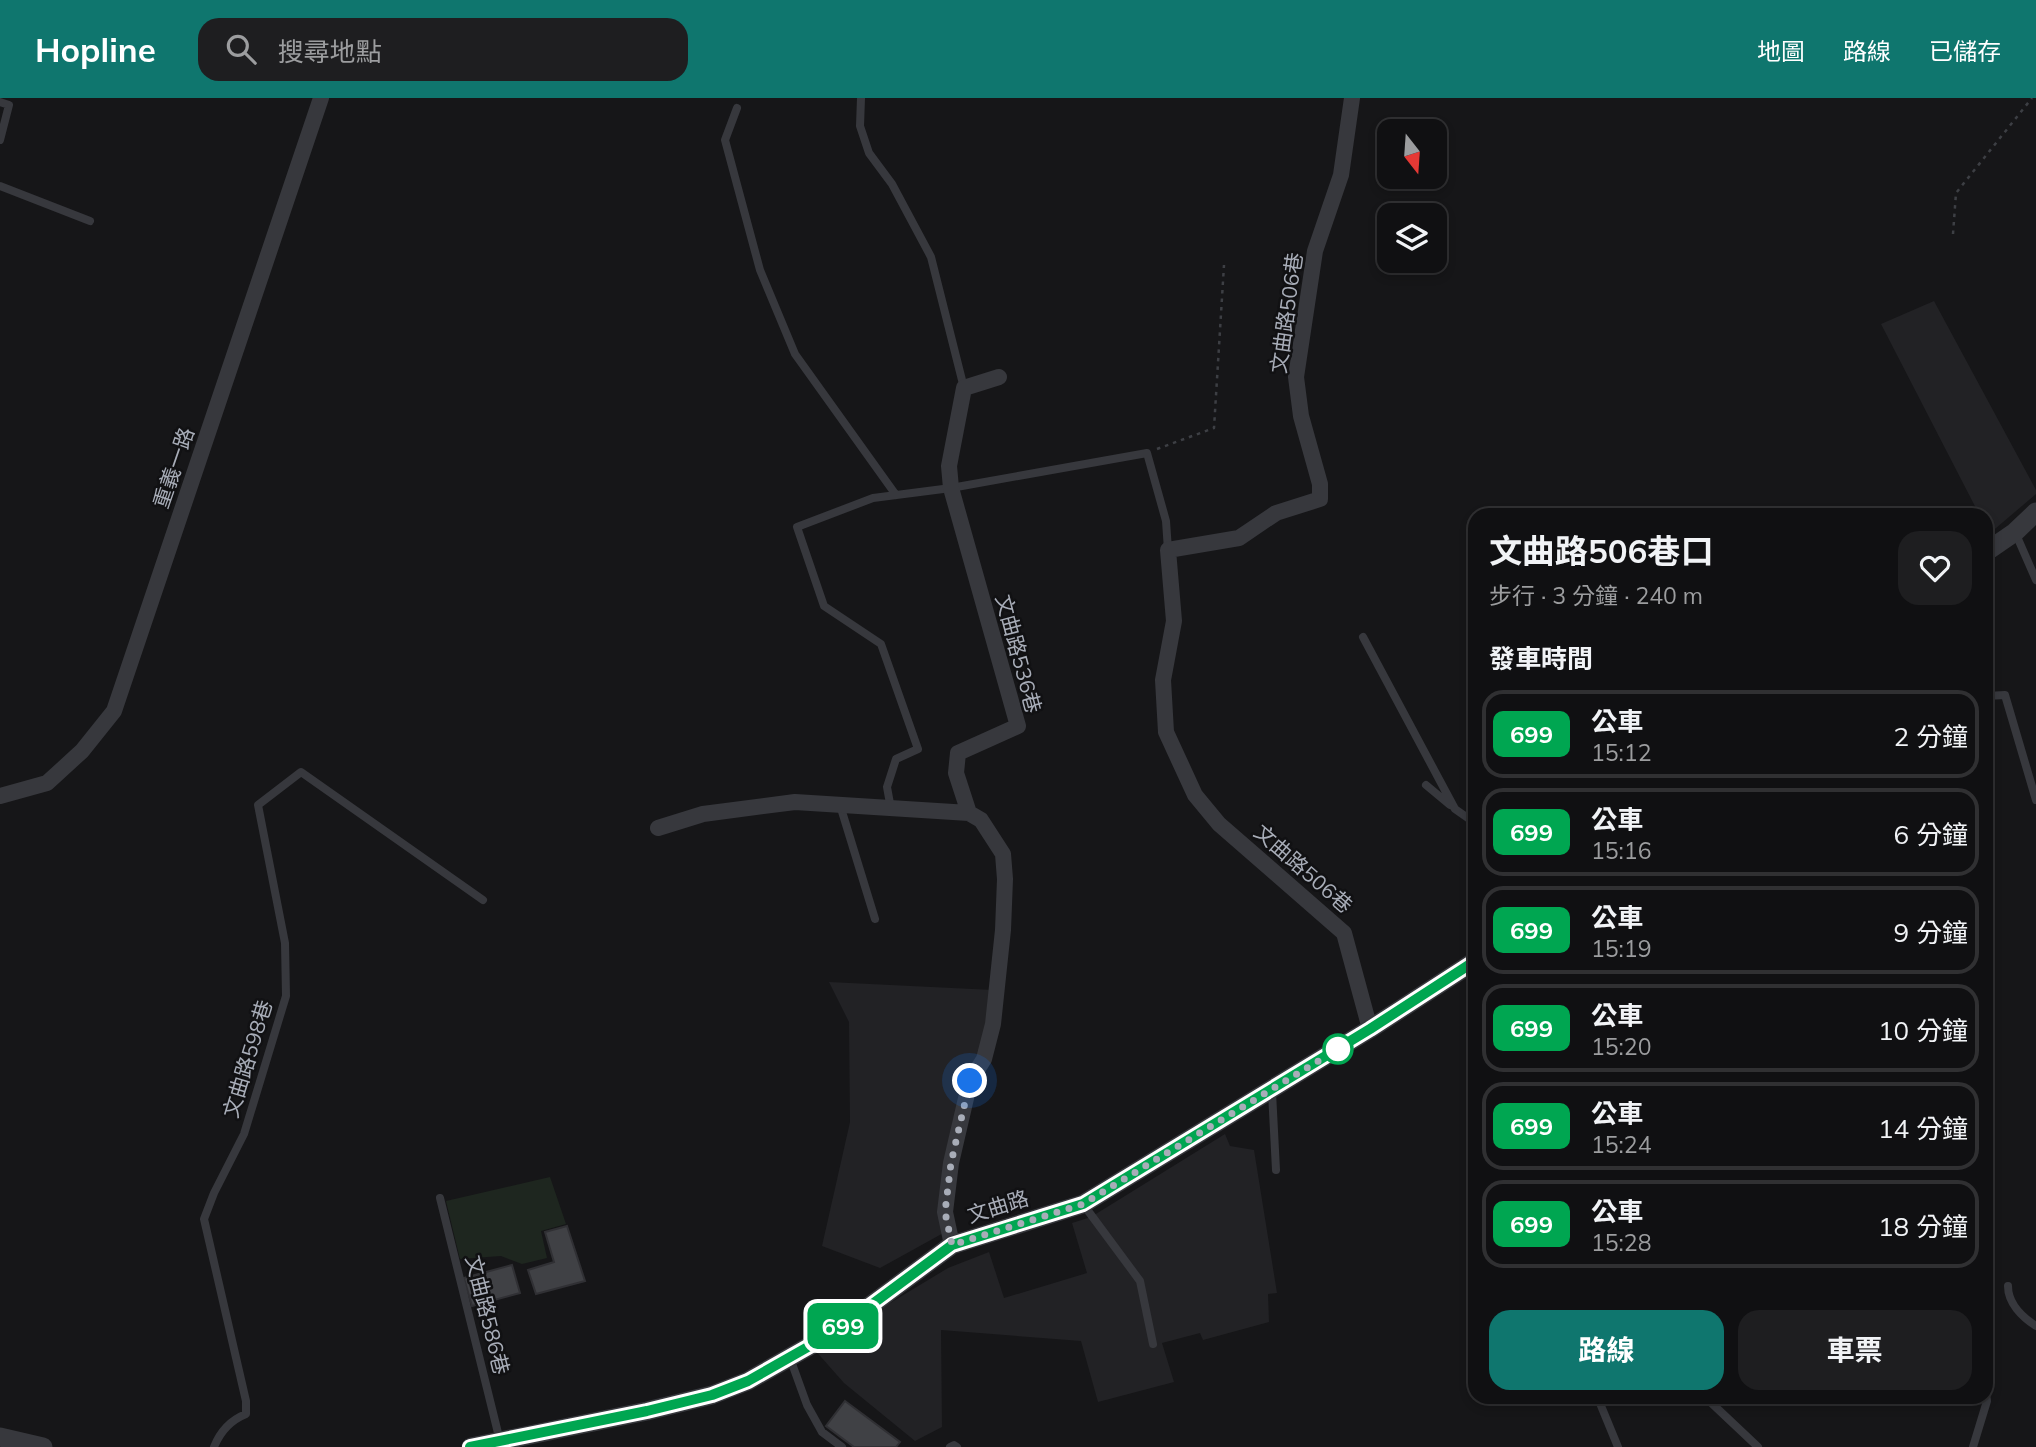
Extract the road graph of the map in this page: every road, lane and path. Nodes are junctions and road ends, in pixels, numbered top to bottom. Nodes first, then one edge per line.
1 (321, 98) edge
2 (861, 98) edge
3 (1352, 98) edge
4 (2032, 98) edge
5 (0, 103) edge
6 (737, 108) dead end
7 (0, 140) edge
8 (0, 186) edge
9 (90, 221) dead end
10 (1953, 234) dead end
11 (1224, 265) dead end
12 (999, 377) dead end
13 (964, 388) junction
14 (1147, 453) junction
15 (951, 488) junction
16 (896, 495) junction
17 (2036, 512) edge
18 (2015, 533) junction
19 (1993, 547) edge
20 (1168, 550) junction
21 (2036, 580) edge
22 (1363, 637) dead end
23 (1993, 696) edge
24 (1426, 785) dead end
25 (0, 796) edge
26 (2036, 800) edge
27 (840, 805) junction
28 (891, 809) junction
29 (1455, 809) junction
30 (969, 813) junction
31 (1468, 816) edge
32 (658, 828) dead end
33 (483, 900) dead end
34 (875, 919) dead end
35 (1468, 966) edge
36 (1370, 1029) junction
37 (1271, 1089) junction
38 (1276, 1170) dead end
39 (440, 1198) dead end
40 (1083, 1204) junction
41 (952, 1245) junction
42 (2008, 1286) dead end
43 (2036, 1325) edge
44 (1153, 1345) dead end
45 (790, 1358) junction
46 (1600, 1404) edge
47 (1712, 1404) edge
48 (1986, 1404) edge
49 (0, 1437) edge
50 (500, 1441) junction
51 (43, 1447) edge
52 (214, 1447) edge
53 (471, 1447) edge
54 (842, 1447) edge
55 (950, 1447) edge
56 (957, 1447) edge
57 (1618, 1447) edge
58 (1758, 1447) edge
59 (1973, 1447) edge

1 - 25 street, 重義一路
2 - 13 lane
3 - 20 street, 文曲路506巷
4 - 10 path
5 - 7 lane
6 - 16 lane
8 - 9 lane
11 - 14 path
12 - 13 street
13 - 15 street, 文曲路536巷
14 - 15 lane
14 - 20 lane, 文曲路506巷
15 - 16 lane
15 - 30 street, 文曲路536巷
16 - 28 lane
17 - 18 street
18 - 19 street
18 - 21 lane
20 - 36 street, 文曲路506巷
22 - 29 lane
23 - 26 lane
24 - 29 lane
27 - 28 street
27 - 32 street
27 - 34 lane
28 - 30 street
29 - 31 lane
30 - 41 street, 文曲路536巷
33 - 52 lane, 文曲路598巷
35 - 36 street, 文曲路
36 - 37 street, 文曲路
37 - 38 lane
37 - 40 street, 文曲路
39 - 50 lane, 文曲路586巷
40 - 41 street, 文曲路
40 - 44 lane
41 - 45 street, 文曲路
42 - 43 lane
45 - 50 street, 文曲路
45 - 54 lane
46 - 57 lane
47 - 58 lane
48 - 59 lane
49 - 51 street
50 - 53 street, 文曲路
55 - 56 lane

